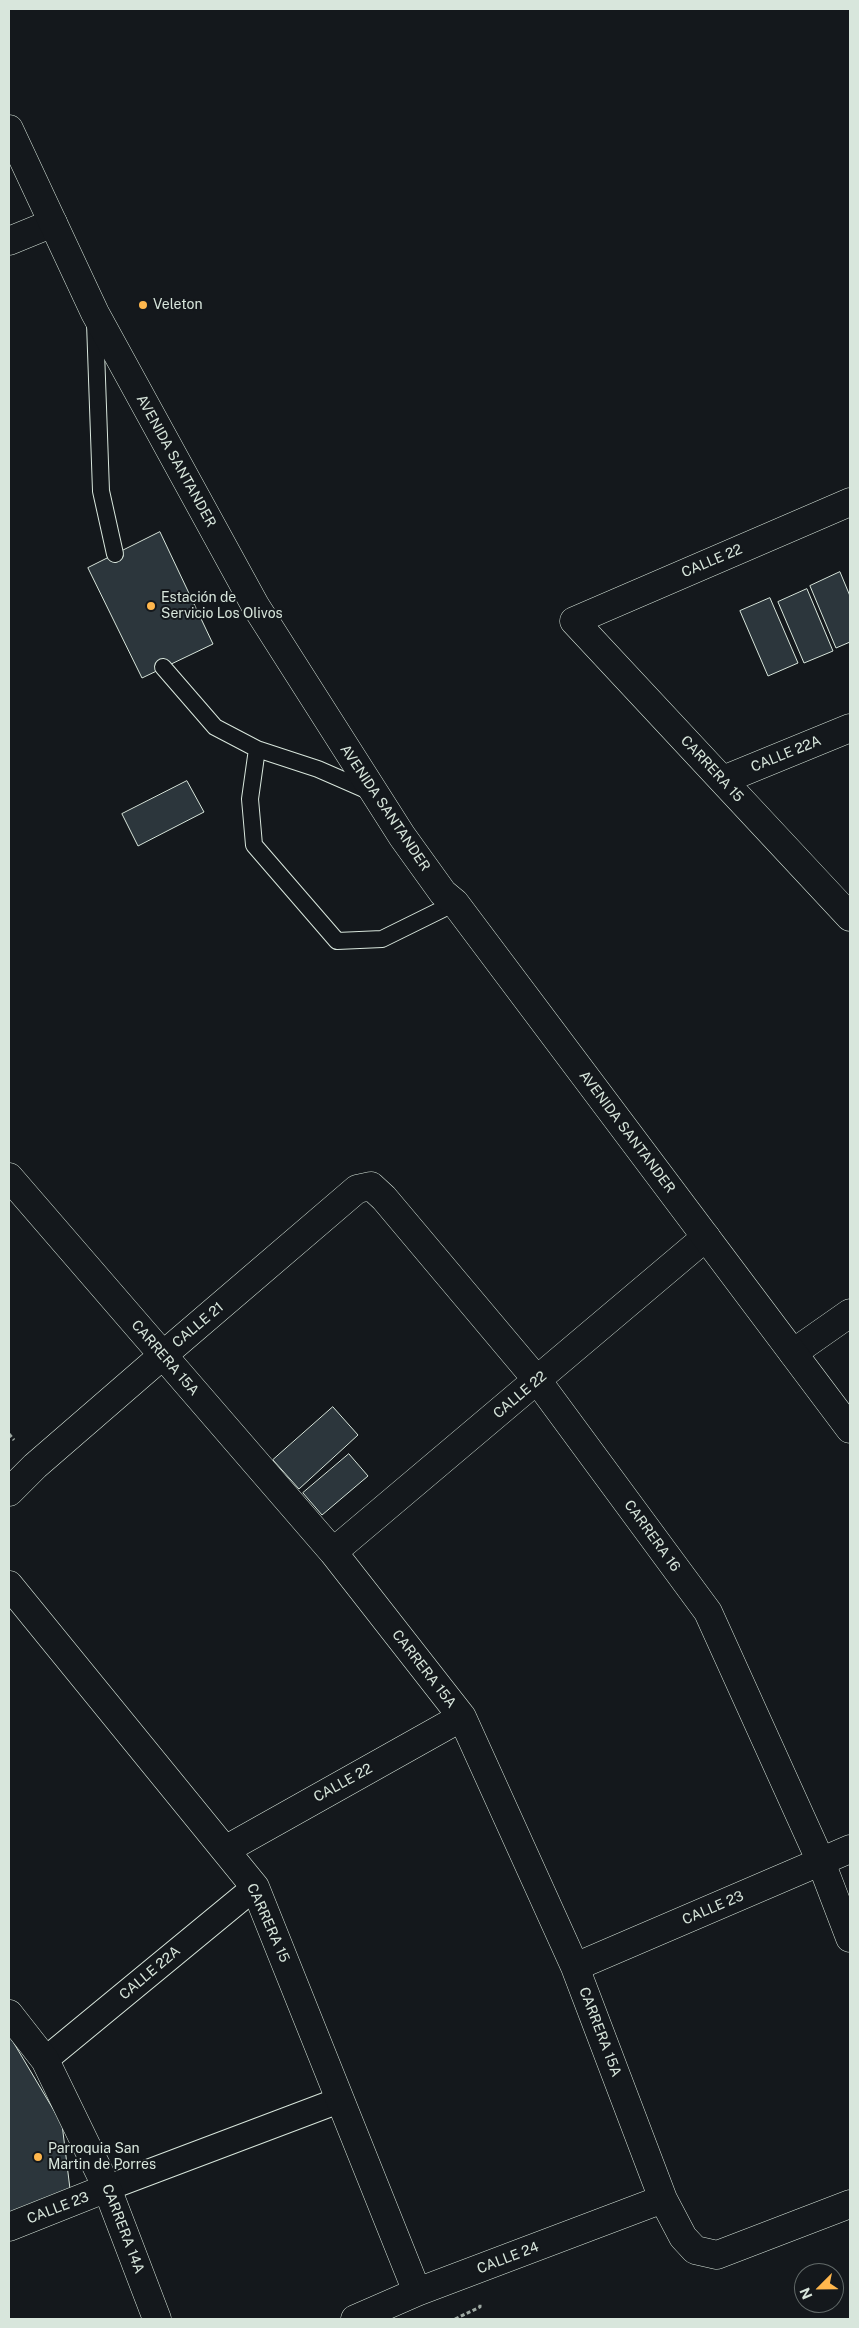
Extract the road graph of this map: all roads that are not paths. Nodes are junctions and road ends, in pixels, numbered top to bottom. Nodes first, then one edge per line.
1 (9, 129) edge
2 (53, 223) junction
3 (9, 241) edge
4 (95, 313) junction
5 (850, 502) edge
6 (115, 554) dead end
7 (574, 621) joint
8 (164, 667) dead end
9 (850, 728) edge
10 (257, 749) junction
11 (723, 780) junction
12 (374, 794) junction
13 (455, 903) junction
14 (850, 917) edge
15 (9, 1177) edge
16 (371, 1186) joint
17 (706, 1237) junction
18 (848, 1320) edge
19 (793, 1353) junction
20 (162, 1356) junction
21 (537, 1380) junction
22 (850, 1429) edge
23 (9, 1492) edge
24 (333, 1552) junction
25 (9, 1585) edge
26 (462, 1717) junction
27 (850, 1849) edge
28 (225, 1850) junction
29 (821, 1862) junction
30 (255, 1887) junction
31 (850, 1938) edge
32 (575, 1968) junction
33 (9, 2014) edge
34 (45, 2060) junction
35 (340, 2100) junction
36 (107, 2188) junction
37 (663, 2199) junction
38 (850, 2204) edge
39 (9, 2227) edge
40 (417, 2292) junction
41 (157, 2319) edge
42 (355, 2319) edge

1 - 2 main road, AVENIDA SANTANDER
2 - 3 main road
2 - 4 main road, AVENIDA SANTANDER
4 - 6 lane
4 - 12 main road, AVENIDA SANTANDER
5 - 7 main road, CALLE 22
7 - 11 main road, CARRERA 15
8 - 10 lane
9 - 11 main road, CALLE 22A
10 - 12 lane
10 - 13 lane
11 - 14 main road, CARRERA 15
12 - 13 main road, AVENIDA SANTANDER
13 - 17 main road, AVENIDA SANTANDER
15 - 20 main road, CARRERA 15A
16 - 20 main road, CALLE 21
16 - 21 main road, CARRERA 16
17 - 19 main road, AVENIDA SANTANDER
17 - 21 main road, CALLE 22
18 - 19 main road
19 - 22 main road, AVENIDA SANTANDER
20 - 23 main road, CALLE 21
20 - 24 main road, CARRERA 15A
21 - 24 main road, CALLE 22
21 - 29 main road, CARRERA 16
24 - 26 main road, CARRERA 15A
25 - 28 main road, CARRERA 15
26 - 28 main road, CALLE 22
26 - 32 main road, CARRERA 15A
27 - 29 main road, CALLE 23
28 - 30 main road, CARRERA 15
29 - 31 main road, CARRERA 16
29 - 32 main road, CALLE 23
30 - 34 street, CALLE 22A
30 - 35 main road, CARRERA 15
32 - 37 main road, CARRERA 15A
33 - 34 main road, CARRERA 14A
34 - 36 main road, CARRERA 14A
35 - 36 street
35 - 40 main road, CARRERA 15
36 - 39 main road, CALLE 23
36 - 41 main road, CARRERA 14A
37 - 38 main road, CARRERA 15A
37 - 40 main road, CALLE 24
40 - 42 main road, CALLE 24

